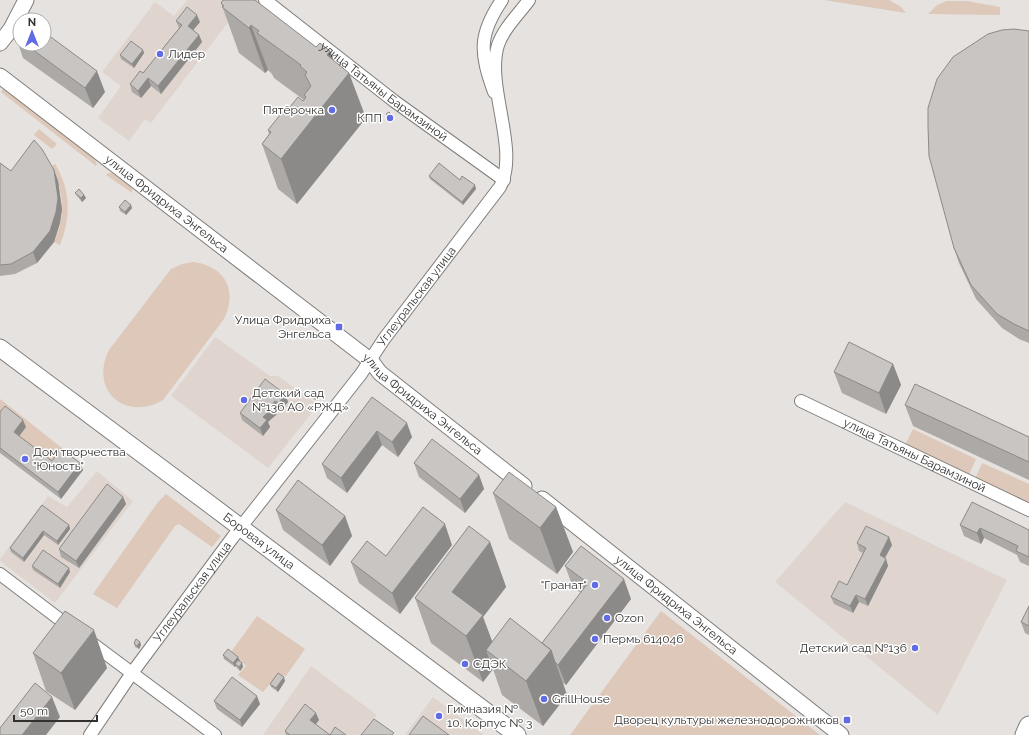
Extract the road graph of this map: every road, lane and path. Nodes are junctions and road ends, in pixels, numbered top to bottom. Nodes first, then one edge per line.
1 (26, 0) edge
2 (35, 0) edge
3 (265, 0) edge
4 (502, 0) edge
5 (529, 0) edge
6 (11, 29) junction
7 (0, 43) edge
8 (0, 76) edge
9 (501, 114) junction
10 (504, 180) junction
11 (0, 348) edge
12 (371, 361) junction
13 (801, 401) dead end
14 (1029, 510) edge
15 (241, 527) junction
16 (0, 574) edge
17 (132, 673) junction
18 (1029, 726) edge
19 (90, 735) edge
20 (215, 735) edge
21 (517, 735) edge
22 (841, 735) edge
23 (1025, 735) edge

1 - 6 street
2 - 6 street
3 - 10 street, улица Татьяны Барамзиной
4 - 9 street
5 - 9 street
6 - 7 street
8 - 12 street, улица Фридриха Энгельса
9 - 10 street
10 - 12 street, Углеуральская улица
11 - 15 main road, Боровая улица
12 - 15 street, Углеуральская улица
12 - 22 street, улица Фридриха Энгельса
13 - 14 street, улица Татьяны Барамзиной
15 - 17 street, Углеуральская улица
15 - 21 main road, Боровая улица
16 - 17 street
17 - 19 street, Углеуральская улица
17 - 20 street
18 - 23 main road

